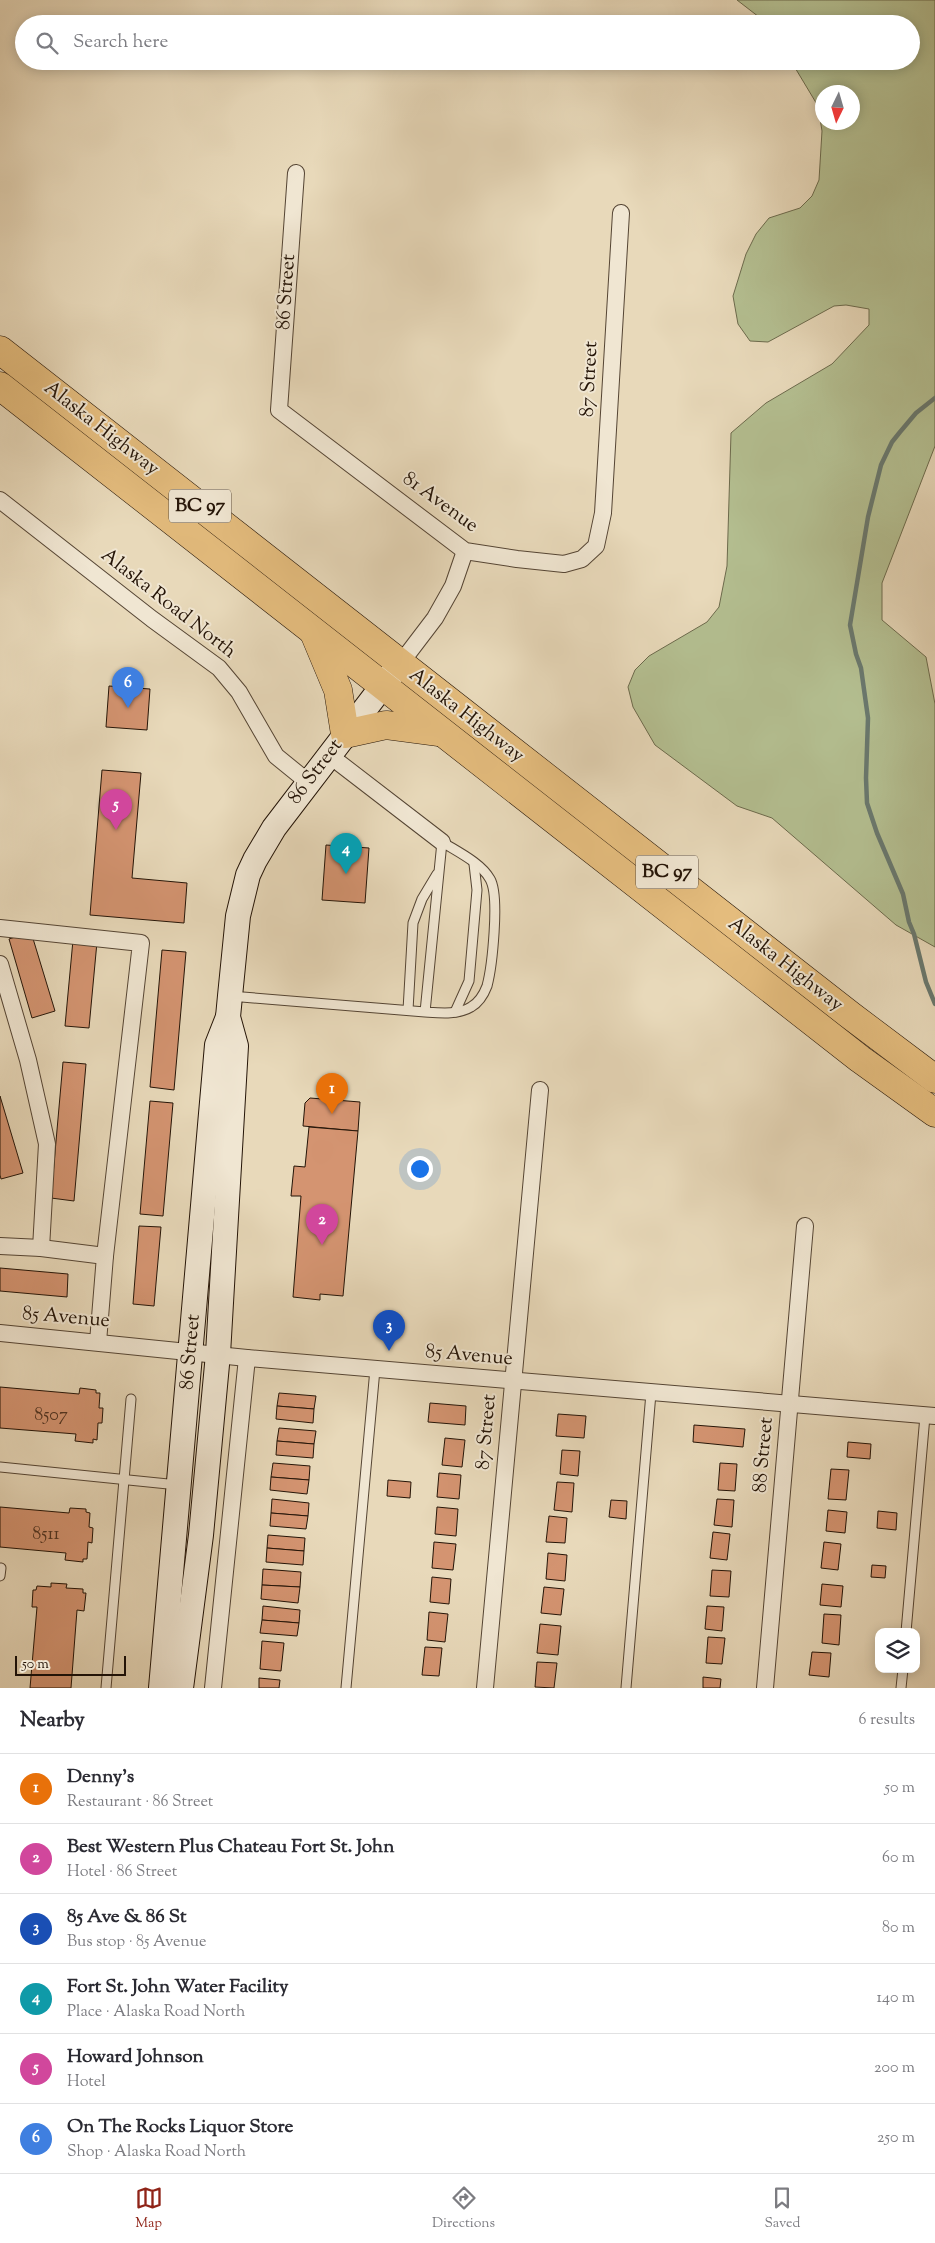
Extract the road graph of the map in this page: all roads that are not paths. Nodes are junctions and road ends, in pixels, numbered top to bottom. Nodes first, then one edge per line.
1 (296, 173) dead end
2 (621, 214) dead end
3 (0, 350) edge
4 (0, 386) edge
5 (278, 410) joint
6 (0, 500) edge
7 (596, 546) joint
8 (465, 551) junction
9 (314, 632) junction
10 (400, 664) junction
11 (382, 686) junction
12 (441, 732) junction
13 (337, 745) junction
14 (308, 782) junction
15 (442, 842) junction
16 (474, 864) junction
17 (439, 871) junction
18 (0, 928) edge
19 (0, 964) edge
20 (229, 1006) junction
21 (408, 1010) junction
22 (426, 1012) junction
23 (455, 1012) junction
24 (935, 1079) edge
25 (540, 1090) dead end
26 (935, 1113) edge
27 (805, 1226) dead end
28 (0, 1246) edge
29 (41, 1248) junction
30 (105, 1256) junction
31 (0, 1334) edge
32 (98, 1342) junction
33 (192, 1351) junction
34 (218, 1354) junction
35 (247, 1358) junction
36 (375, 1369) junction
37 (513, 1381) junction
38 (651, 1393) junction
39 (131, 1399) dead end
40 (790, 1405) junction
41 (930, 1416) edge
42 (0, 1467) edge
43 (124, 1480) junction
44 (178, 1485) junction
45 (1, 1568) edge
46 (0, 1576) edge
47 (906, 1628) edge
48 (903, 1673) edge
49 (106, 1688) edge
50 (162, 1688) edge
51 (181, 1688) edge
52 (214, 1688) edge
53 (346, 1688) edge
54 (485, 1688) edge
55 (626, 1688) edge
56 (764, 1688) edge
57 (901, 1688) edge

1 - 5 street, 86 Street
2 - 7 street, 87 Street
3 - 10 highway, Alaska Highway / BC 97
4 - 9 highway, Alaska Highway / BC 97
5 - 8 street, 81 Avenue
6 - 14 street, Alaska Road North
7 - 8 street, 81 Avenue
8 - 10 street, 86 Street
9 - 11 highway, Alaska Highway / BC 97
9 - 13 highway
10 - 11 main road, 86 Street
10 - 24 highway, Alaska Highway / BC 97
11 - 12 highway, Alaska Highway / BC 97
11 - 13 main road, 86 Street
12 - 13 highway
12 - 26 highway, Alaska Highway / BC 97
13 - 14 main road, 86 Street
13 - 15 street
14 - 20 main road, 86 Street
15 - 16 lane
15 - 17 lane
16 - 23 lane
16 - 23 lane
17 - 21 lane
17 - 22 lane
18 - 30 street
19 - 29 street
20 - 21 lane
20 - 33 main road, 86 Street
20 - 34 main road, 86 Street
21 - 22 lane
22 - 23 lane
25 - 37 street, 87 Street
27 - 40 street, 88 Street
28 - 29 street
29 - 30 street
30 - 32 street
31 - 32 street, 85 Avenue
32 - 33 street, 85 Avenue
33 - 34 street, 85 Avenue
33 - 44 main road, 86 Street
34 - 35 street, 85 Avenue
34 - 51 main road, 86 Street
35 - 36 street, 85 Avenue
35 - 52 street
36 - 37 street, 85 Avenue
36 - 53 lane
37 - 38 street, 85 Avenue
37 - 54 street, 87 Street
38 - 40 street, 85 Avenue
38 - 55 lane
39 - 43 lane
40 - 41 street, 85 Avenue
40 - 56 street, 88 Street
41 - 47 lane
42 - 43 lane
43 - 44 lane
43 - 49 lane
44 - 50 main road, 86 Street
45 - 46 lane
48 - 57 lane

